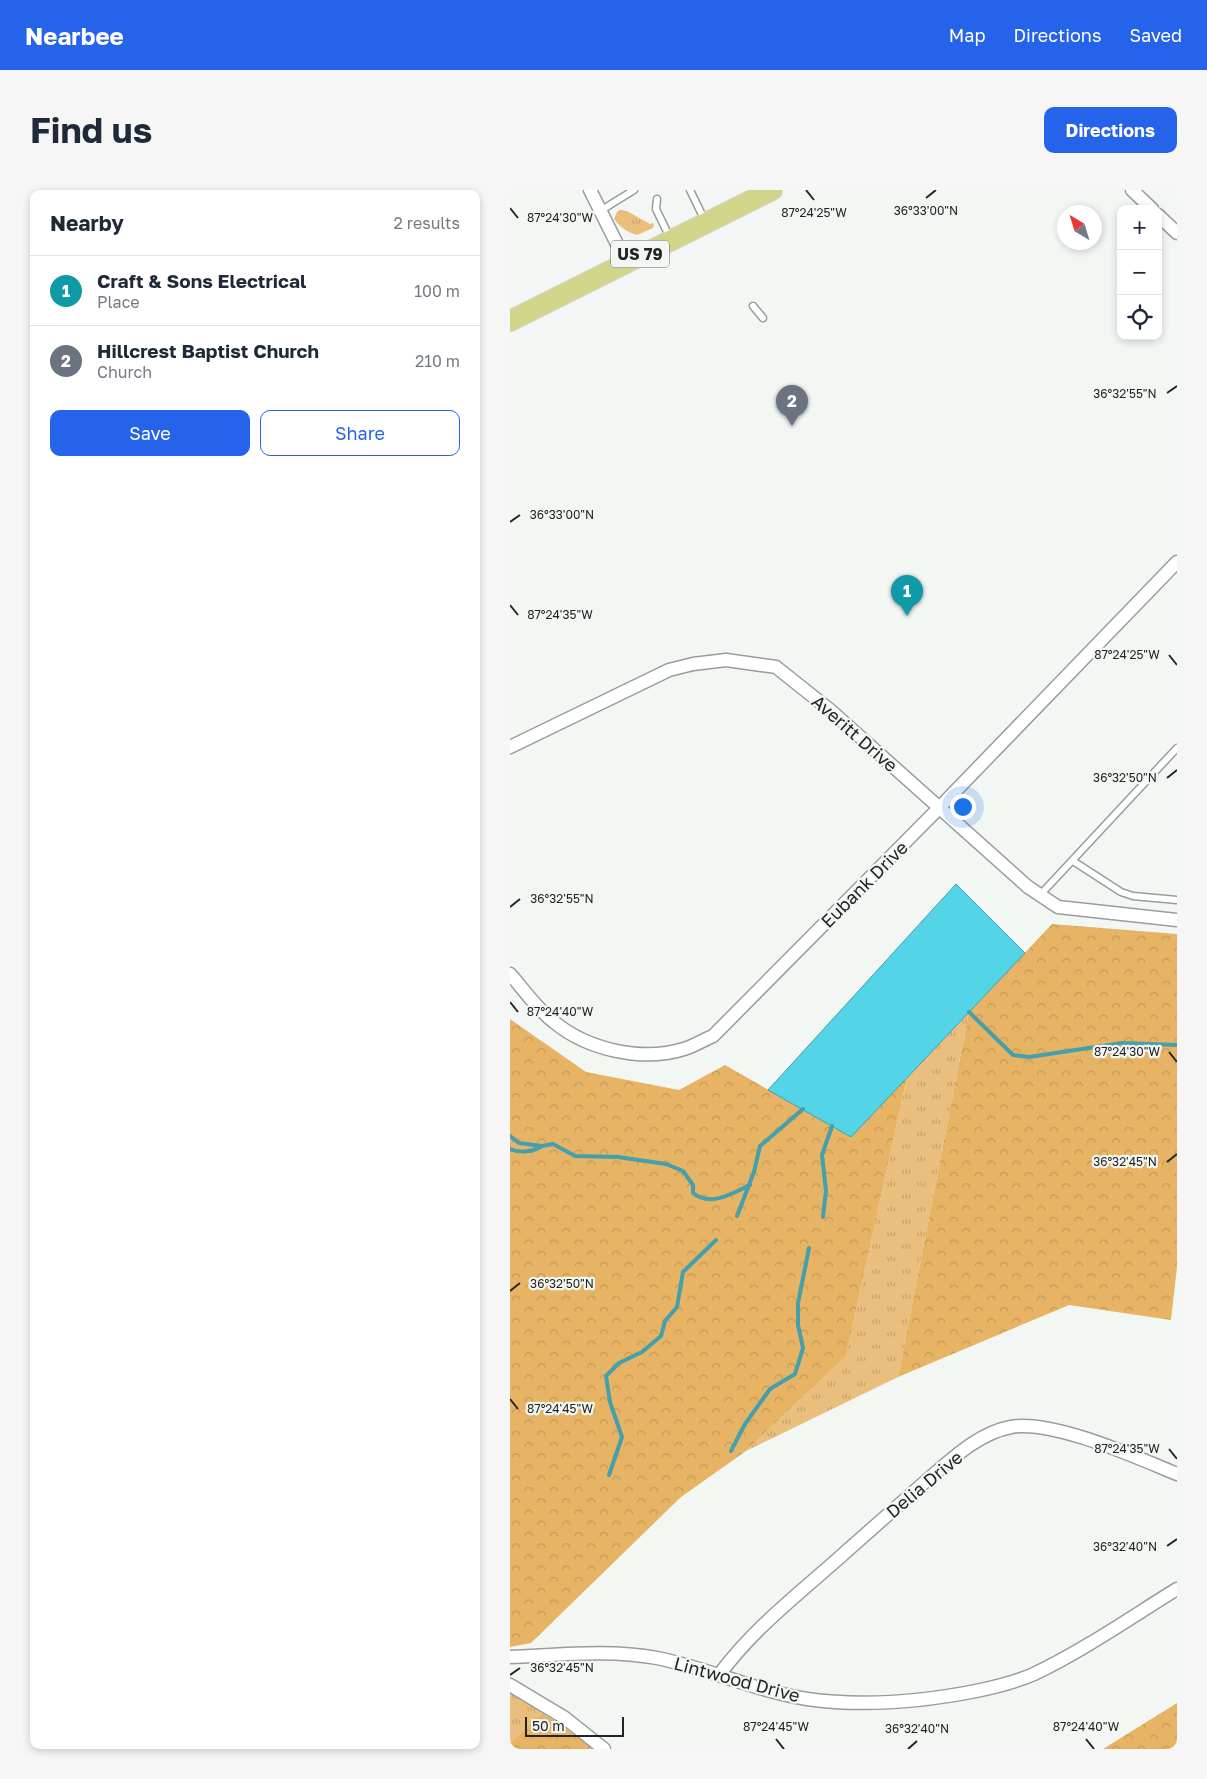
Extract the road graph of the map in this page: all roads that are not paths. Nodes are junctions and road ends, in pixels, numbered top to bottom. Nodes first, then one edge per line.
1 (590, 190) edge
2 (634, 190) edge
3 (690, 190) edge
4 (772, 190) edge
5 (1132, 190) edge
6 (657, 199) dead end
7 (1148, 205) edge
8 (600, 211) junction
9 (1162, 219) edge
10 (706, 222) junction
11 (1177, 233) edge
12 (671, 240) junction
13 (626, 262) junction
14 (753, 306) dead end
15 (763, 318) dead end
16 (510, 321) edge
17 (1177, 562) edge
18 (510, 747) edge
19 (1177, 748) edge
20 (940, 807) junction
21 (1073, 861) junction
22 (1040, 896) junction
23 (1177, 900) edge
24 (1177, 920) edge
25 (510, 974) edge
26 (1177, 1474) edge
27 (1177, 1589) edge
28 (510, 1657) edge
29 (719, 1675) junction
30 (510, 1685) edge
31 (604, 1749) edge

1 - 8 street
2 - 8 lane
3 - 10 lane
4 - 10 main road, US 79
5 - 7 street
6 - 12 lane
8 - 13 street
9 - 11 street
10 - 12 main road, US 79
12 - 13 main road, US 79
13 - 16 main road, US 79
14 - 15 lane
17 - 20 street, Eubank Drive
18 - 20 street, Averitt Drive
19 - 21 lane
20 - 22 street, Averitt Drive
20 - 25 street, Eubank Drive
21 - 22 lane
21 - 23 lane
22 - 24 street, Averitt Drive
26 - 29 street, Delia Drive
27 - 29 street, Lintwood Drive
28 - 29 street, Lintwood Drive
30 - 31 street

